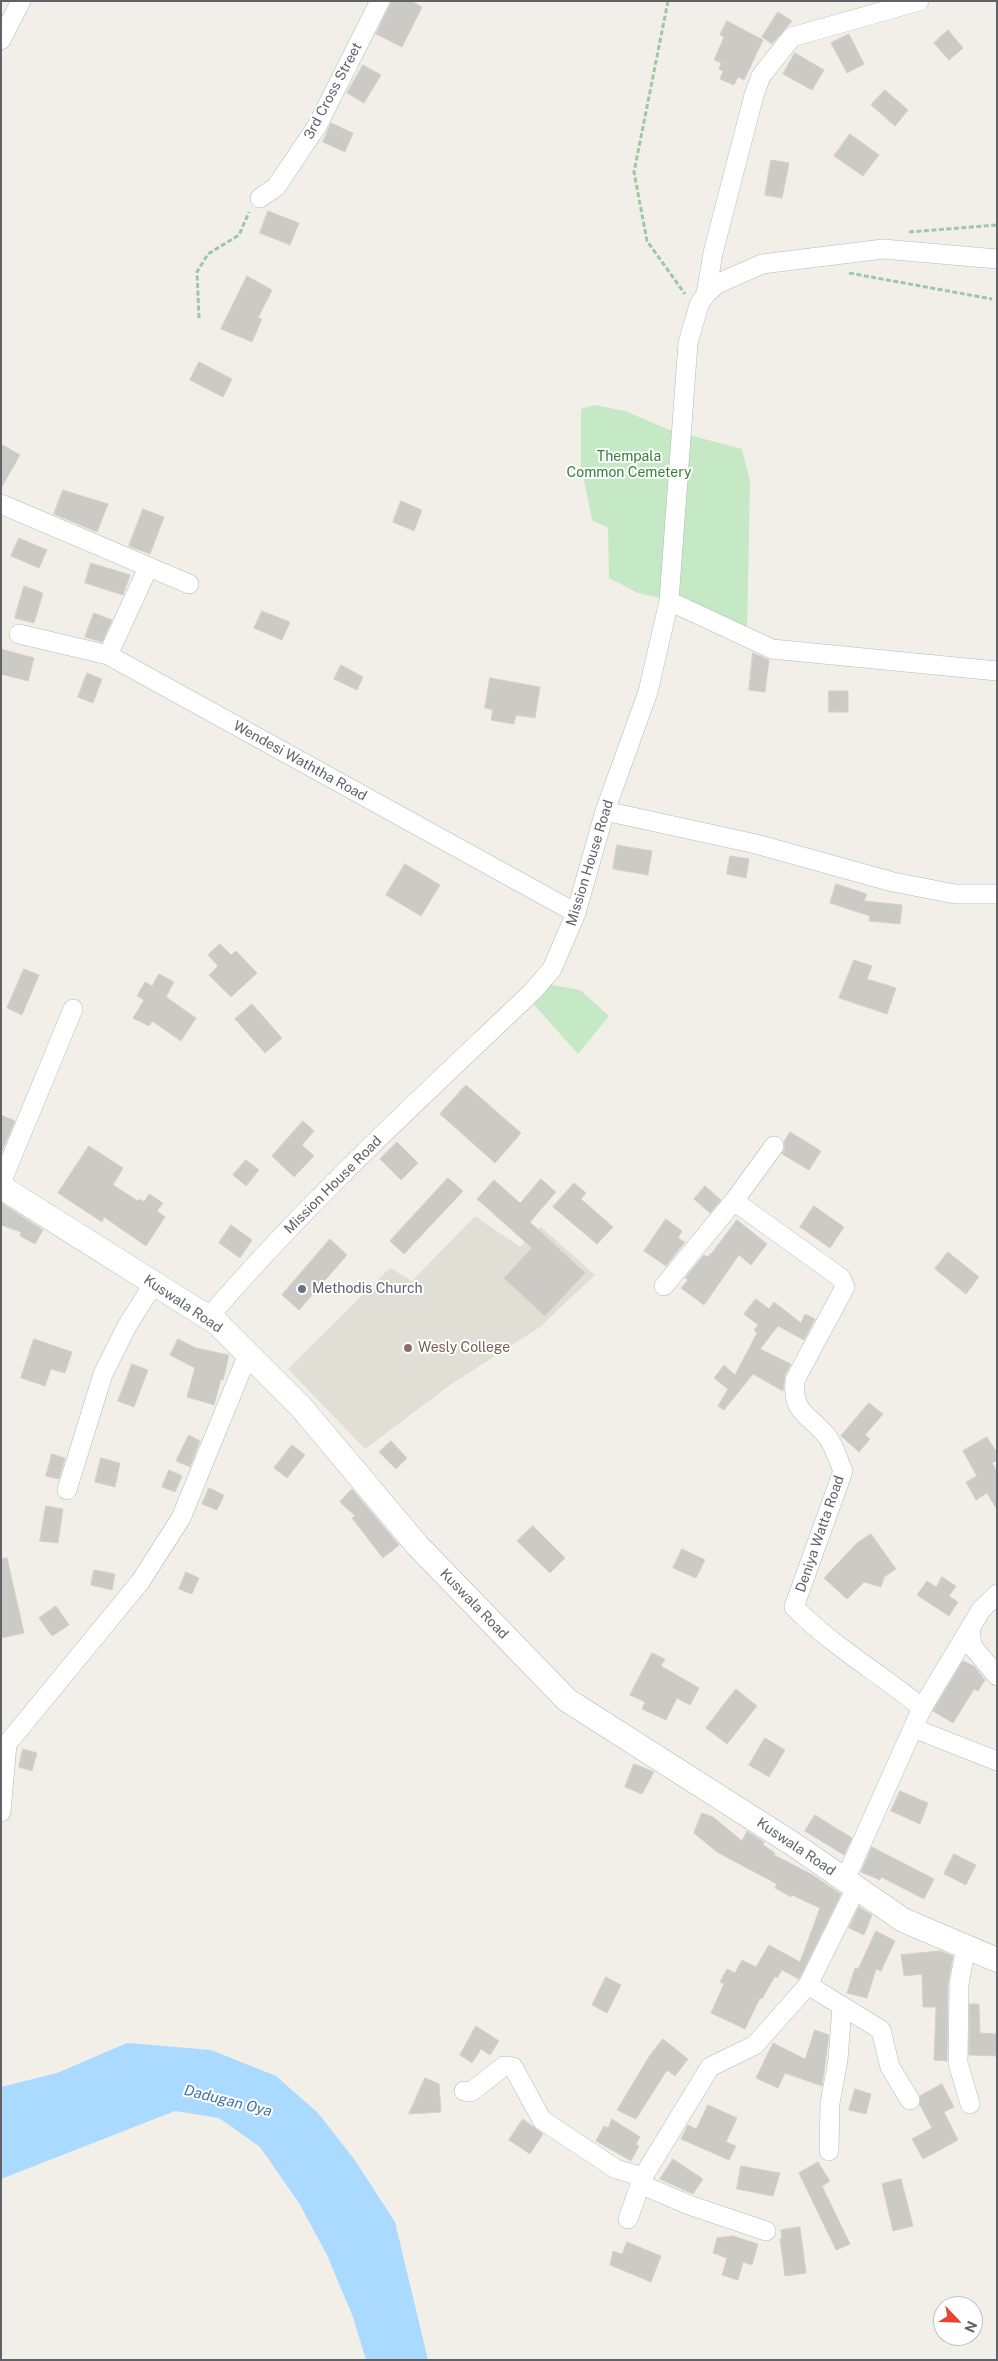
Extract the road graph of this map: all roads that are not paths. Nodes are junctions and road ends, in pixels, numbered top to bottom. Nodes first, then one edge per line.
1 (21, 1) edge
2 (380, 1) edge
3 (919, 1) edge
4 (1, 40) edge
5 (260, 198) road end
6 (997, 258) edge
7 (702, 299) junction
8 (1, 504) edge
9 (148, 568) junction
10 (189, 584) dead end
11 (669, 601) junction
12 (20, 634) dead end
13 (108, 655) junction
14 (997, 670) edge
15 (605, 811) junction
16 (997, 894) edge
17 (576, 913) junction
18 (73, 1009) dead end
19 (774, 1146) dead end
20 (1, 1185) edge
21 (734, 1201) junction
22 (154, 1283) junction
23 (664, 1286) dead end
24 (208, 1318) junction
25 (248, 1354) junction
26 (67, 1490) dead end
27 (997, 1594) edge
28 (970, 1629) junction
29 (997, 1676) edge
30 (922, 1708) junction
31 (913, 1728) junction
32 (997, 1761) edge
33 (1, 1812) edge
34 (850, 1884) junction
35 (966, 1947) junction
36 (997, 1960) edge
37 (808, 1985) junction
38 (842, 2007) junction
39 (464, 2091) dead end
40 (910, 2100) dead end
41 (970, 2104) dead end
42 (829, 2151) dead end
43 (641, 2181) junction
44 (628, 2219) dead end
45 (766, 2231) dead end

1 - 4 street
2 - 5 street, 3rd Cross Street
3 - 7 street, Mission House Road
6 - 7 street
7 - 11 street, Mission House Road
8 - 9 street
9 - 10 street
9 - 13 street
11 - 14 street
11 - 15 street, Mission House Road
12 - 13 street, Wendesi Waththa Road
13 - 17 street, Wendesi Waththa Road
15 - 16 street
15 - 17 street, Mission House Road
17 - 24 street, Mission House Road
18 - 20 street
19 - 21 street
20 - 22 street, Kuswala Road
21 - 23 street
21 - 30 street, Deniya Watta Road
22 - 24 street, Kuswala Road
22 - 26 street
24 - 25 street, Kuswala Road
25 - 33 street
25 - 34 street, Kuswala Road
27 - 28 street
28 - 29 street
28 - 30 street
30 - 31 street
31 - 32 street
31 - 34 street
34 - 35 street, Kuswala Road
34 - 37 street
35 - 36 street, Kuswala Road
35 - 41 street
37 - 38 street
37 - 43 street
38 - 40 street
38 - 42 street
39 - 43 street
43 - 44 street
43 - 45 street

